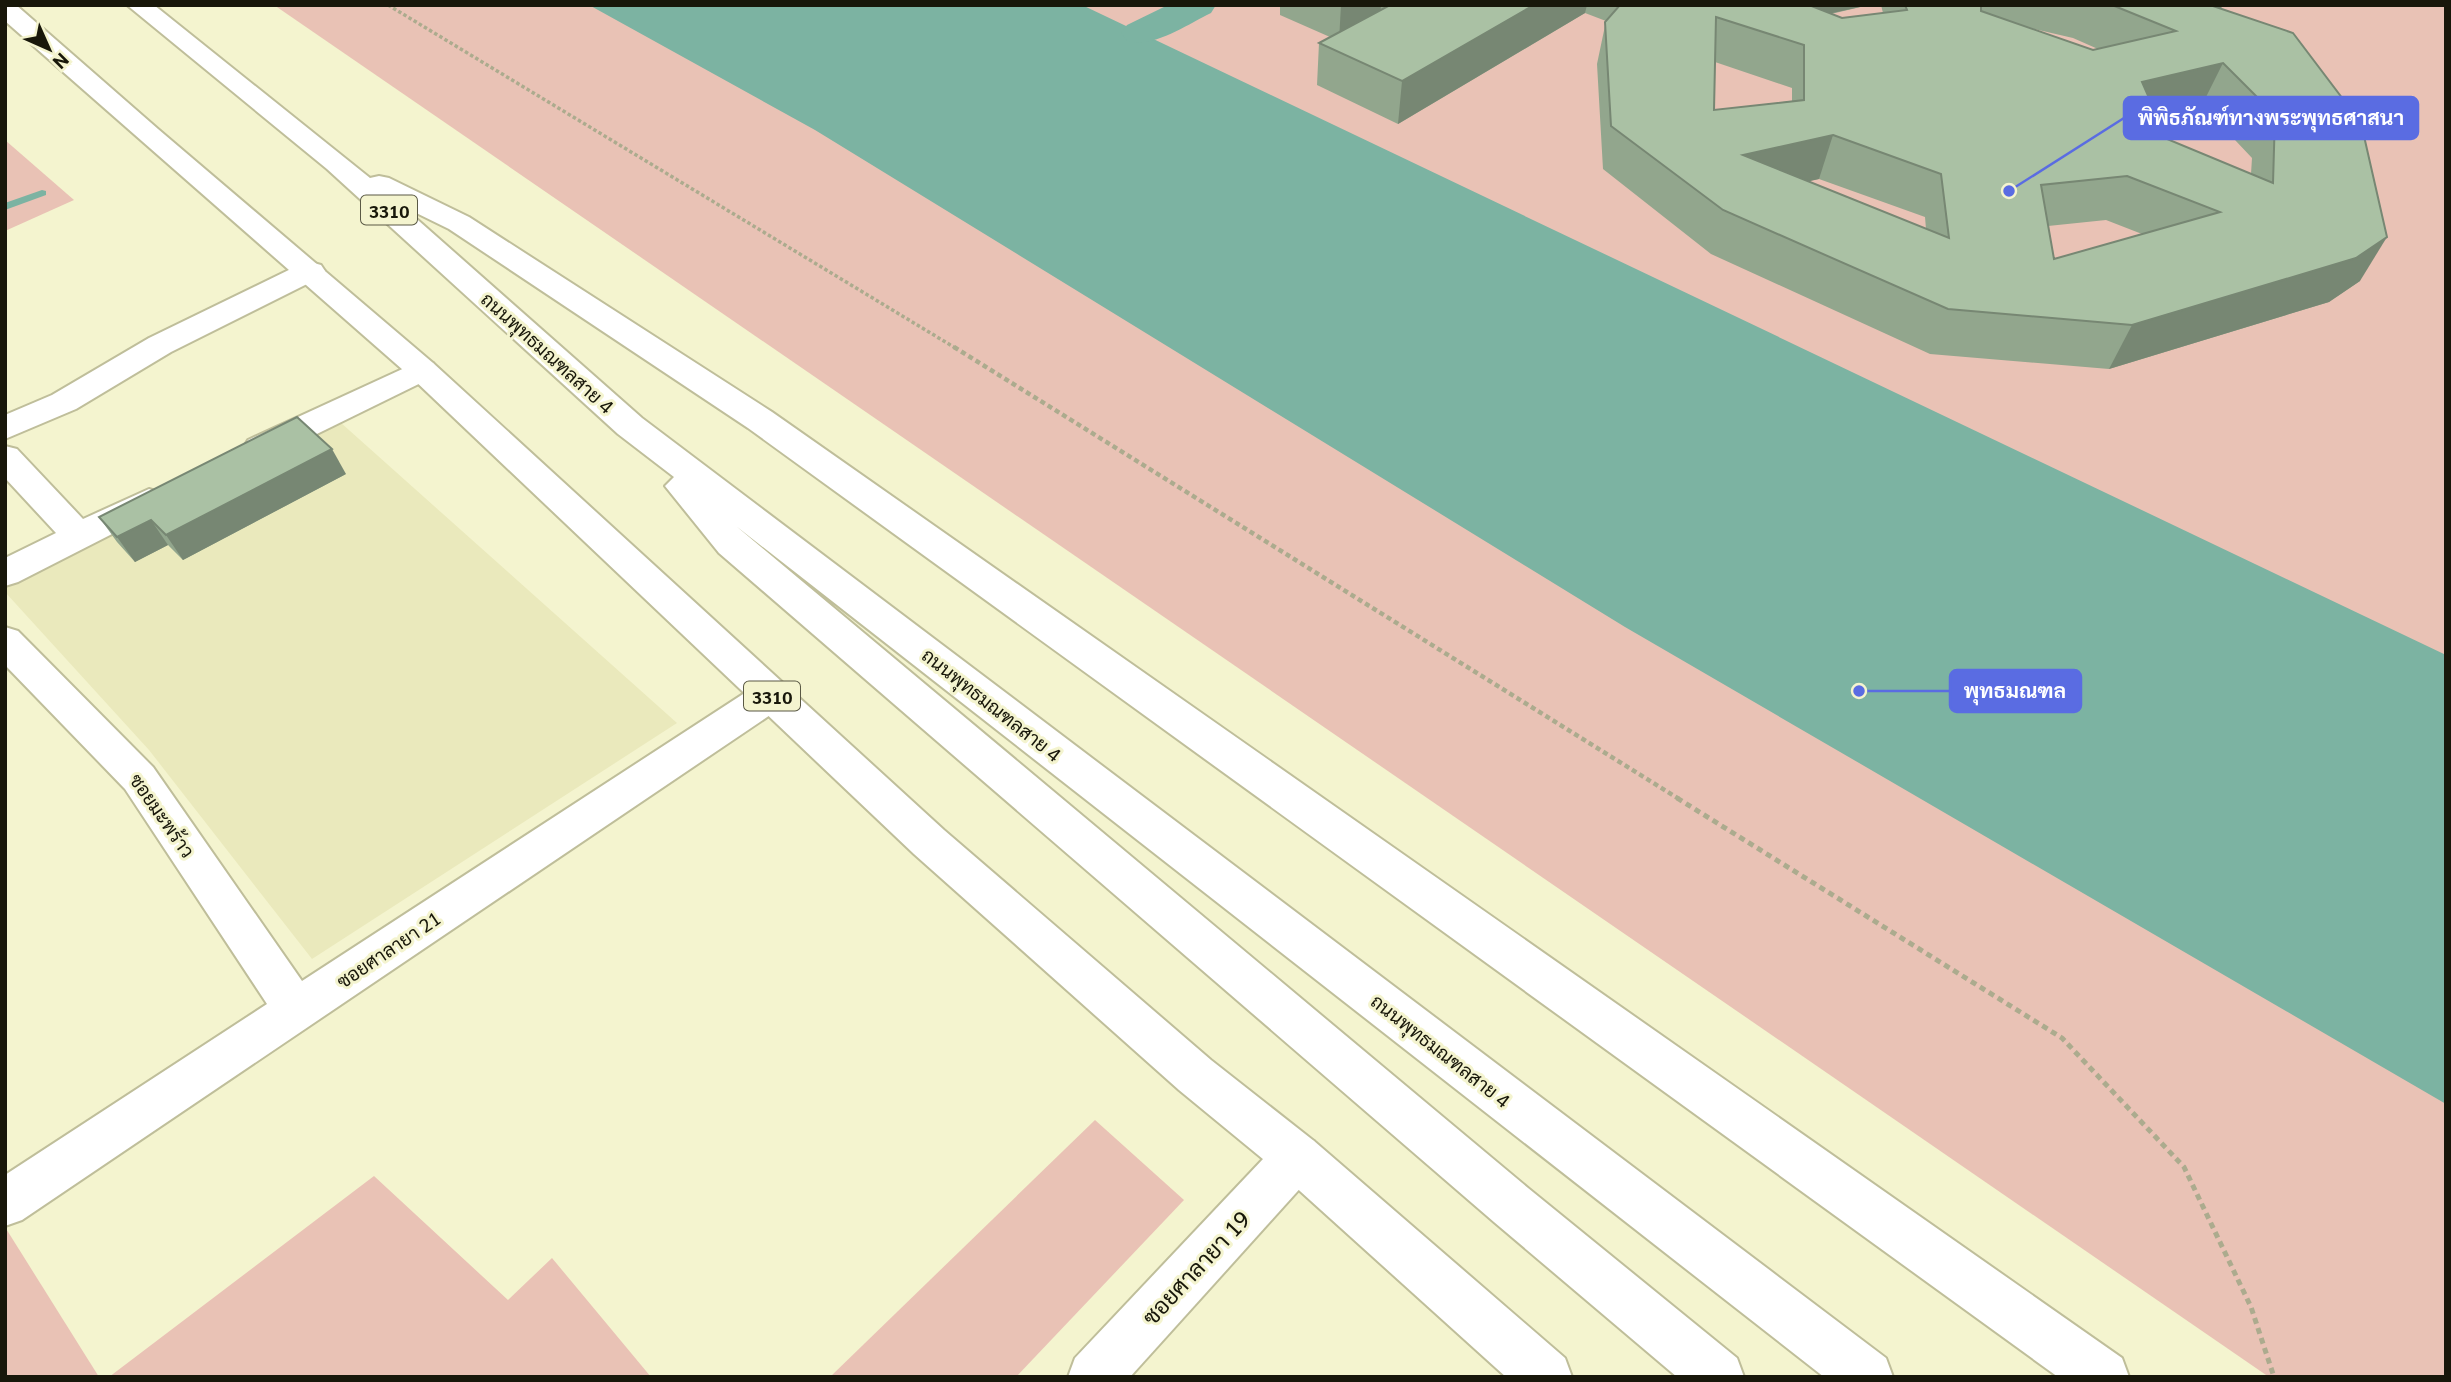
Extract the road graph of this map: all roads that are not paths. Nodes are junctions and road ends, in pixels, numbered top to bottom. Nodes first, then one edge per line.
1 (139, 5) edge
2 (5, 8) edge
3 (337, 163) junction
4 (310, 271) junction
5 (422, 370) junction
6 (630, 426) junction
7 (5, 428) edge
8 (5, 457) edge
9 (237, 459) edge
10 (176, 488) edge
11 (78, 534) junction
12 (5, 573) edge
13 (5, 640) edge
14 (771, 695) junction
15 (296, 1010) junction
16 (1297, 1157) junction
17 (5, 1203) edge
18 (1094, 1377) edge
19 (1546, 1377) edge
20 (1718, 1377) edge
21 (1867, 1377) edge
22 (2103, 1377) edge

1 - 3 main road, ถนนพุทธมณฑลสาย 4 / 3310
2 - 4 main road, 3310
3 - 6 main road, ถนนพุทธมณฑลสาย 4 / 3310
3 - 22 main road
4 - 5 main road, 3310
4 - 7 main road
5 - 9 main road
5 - 14 main road, 3310
6 - 20 main road
6 - 21 main road, ถนนพุทธมณฑลสาย 4 / 3310
8 - 11 main road
10 - 11 main road
11 - 12 main road
13 - 15 main road, ซอยมะพร้าว
14 - 15 main road, ซอยศาลายา 21
14 - 16 main road, 3310
15 - 17 main road, ซอยศาลายา 21
16 - 18 main road, ซอยศาลายา 19
16 - 19 main road, 3310

